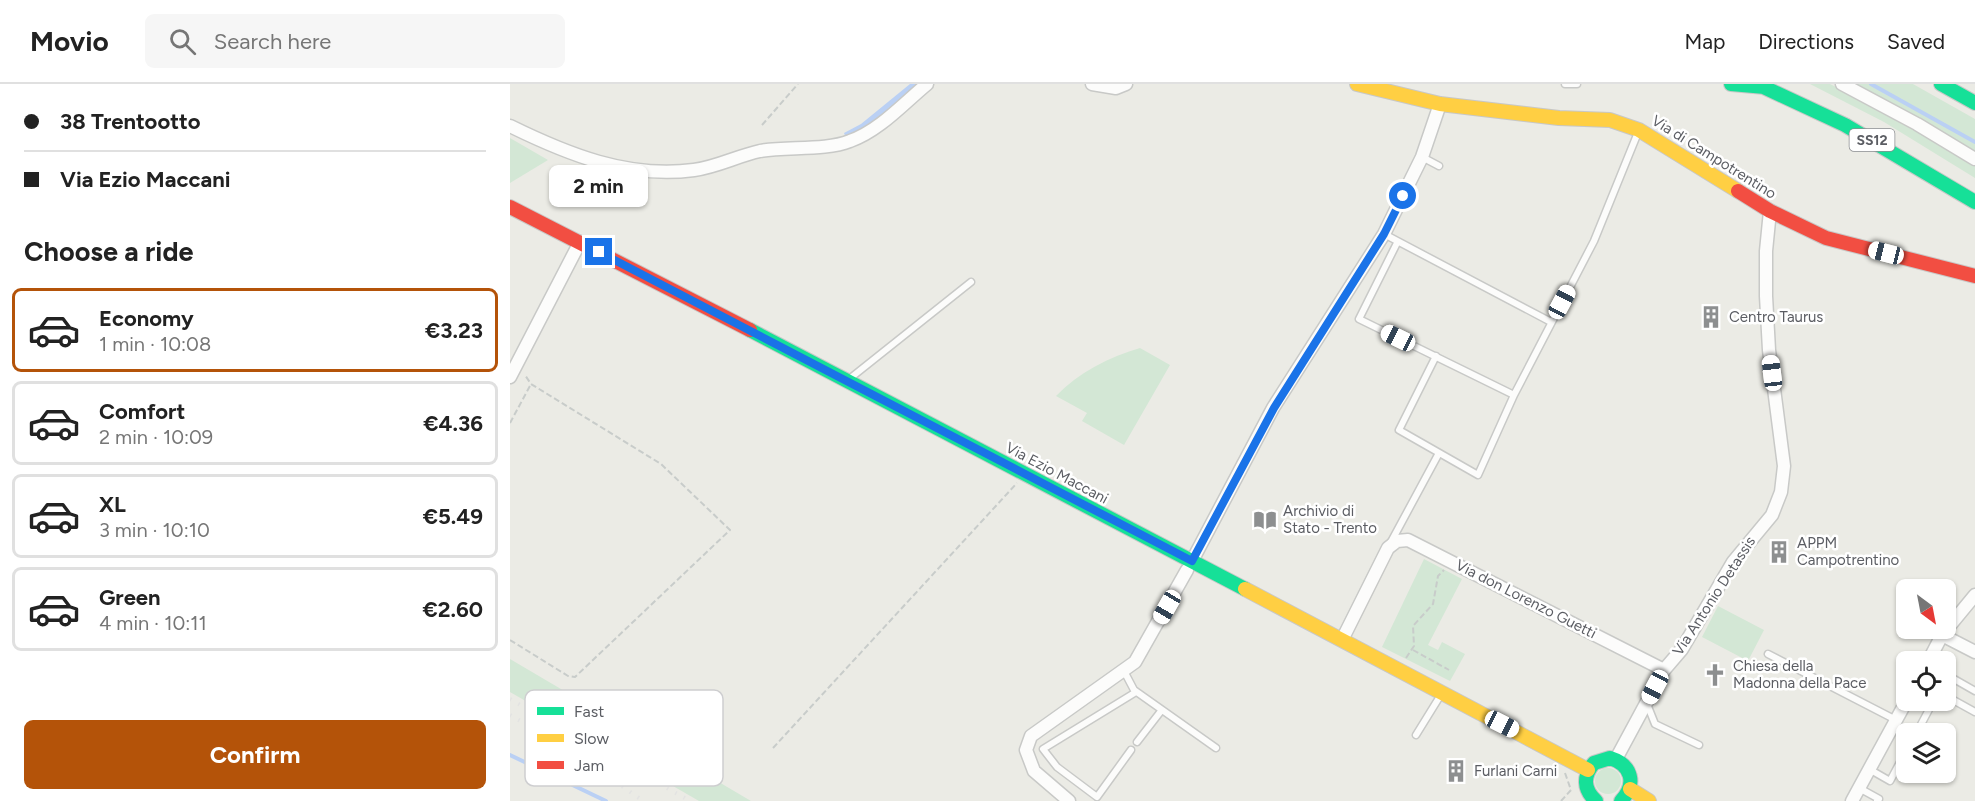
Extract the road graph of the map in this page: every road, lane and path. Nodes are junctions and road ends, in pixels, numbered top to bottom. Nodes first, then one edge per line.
1 (798, 84) edge
2 (927, 84) edge
3 (1092, 84) edge
4 (1126, 84) edge
5 (1357, 84) edge
6 (1565, 84) edge
7 (1577, 84) edge
8 (1731, 84) edge
9 (1791, 84) edge
10 (1842, 84) edge
11 (1941, 84) edge
12 (1761, 85) edge
13 (1975, 103) edge
14 (1440, 104) junction
15 (762, 125) dead end
16 (510, 126) edge
17 (1877, 128) dead end
18 (1639, 130) junction
19 (1422, 157) junction
20 (1975, 159) edge
21 (1439, 166) dead end
22 (1946, 168) dead end
23 (1975, 187) edge
24 (1975, 202) edge
25 (510, 207) edge
26 (1770, 211) junction
27 (1384, 234) junction
28 (580, 242) junction
29 (1397, 243) junction
30 (1975, 276) edge
31 (971, 282) dead end
32 (1551, 322) junction
33 (1436, 356) junction
34 (514, 363) edge
35 (510, 377) edge
36 (847, 380) junction
37 (1515, 395) junction
38 (510, 423) edge
39 (1439, 453) junction
40 (1025, 474) junction
41 (1388, 548) junction
42 (1190, 566) junction
43 (1446, 569) dead end
44 (1975, 595) edge
45 (1956, 618) edge
46 (1950, 639) edge
47 (510, 640) edge
48 (1342, 640) junction
49 (1413, 650) junction
50 (1975, 652) edge
51 (1768, 654) dead end
52 (1405, 661) dead end
53 (1449, 670) dead end
54 (1664, 670) junction
55 (1124, 671) junction
56 (1956, 681) edge
57 (1975, 691) edge
58 (1136, 692) junction
59 (1443, 693) junction
60 (1956, 701) edge
61 (1646, 703) junction
62 (1161, 711) junction
63 (1901, 711) edge
64 (1975, 712) edge
65 (1896, 720) junction
66 (1416, 735) dead end
67 (1137, 742) dead end
68 (1699, 746) dead end
69 (773, 748) dead end
70 (1216, 748) dead end
71 (1131, 750) dead end
72 (1616, 759) junction
73 (1869, 769) junction
74 (1588, 770) junction
75 (1896, 770) edge
76 (1859, 788) junction
77 (1630, 789) junction
78 (1571, 790) dead end
79 (1069, 801) edge
80 (1561, 801) edge
81 (1596, 801) edge
82 (1621, 801) edge
83 (1649, 801) edge
84 (1852, 801) edge
85 (1877, 801) edge

1 - 15 path
2 - 16 street
3 - 4 street
5 - 14 main road, Via di Campotrentino
6 - 7 lane
8 - 12 main road
9 - 17 main road, SS12
10 - 20 street
11 - 13 main road
12 - 24 main road, SS12
14 - 18 main road, Via di Campotrentino
14 - 19 street
18 - 26 main road, Via di Campotrentino
18 - 32 lane
19 - 21 lane
19 - 27 street
22 - 23 main road
25 - 28 main road, Via Ezio Maccani
26 - 30 main road, Via di Campotrentino
26 - 54 street, Via Antonio Detassis
27 - 29 lane
27 - 42 street
28 - 34 street
28 - 36 main road, Via Ezio Maccani
29 - 32 lane
29 - 33 lane
31 - 36 lane
32 - 37 lane
33 - 37 lane
33 - 39 lane
34 - 35 street
36 - 40 main road, Via Ezio Maccani
37 - 39 lane
38 - 47 path
39 - 41 lane
40 - 42 main road, Via Ezio Maccani
40 - 69 path
41 - 48 street
41 - 54 street, Via don Lorenzo Guetti
42 - 48 main road, Via Ezio Maccani
42 - 55 street
43 - 49 path
44 - 45 street
46 - 50 street
48 - 59 main road, Via Ezio Maccani
49 - 52 path
49 - 53 path
51 - 65 lane
54 - 61 street, Via Antonio Detassis
55 - 58 lane
55 - 79 street
56 - 57 lane
58 - 62 lane
58 - 71 lane
59 - 66 lane
59 - 74 main road, Via Ezio Maccani
60 - 64 lane
61 - 68 lane
61 - 72 street, Via Antonio Detassis
62 - 67 lane
62 - 70 lane
63 - 65 street
65 - 73 street
72 - 74 main road
72 - 77 main road
73 - 75 lane
73 - 76 street
74 - 81 main road
76 - 84 street
76 - 85 lane
77 - 82 main road
77 - 83 main road
78 - 80 path

